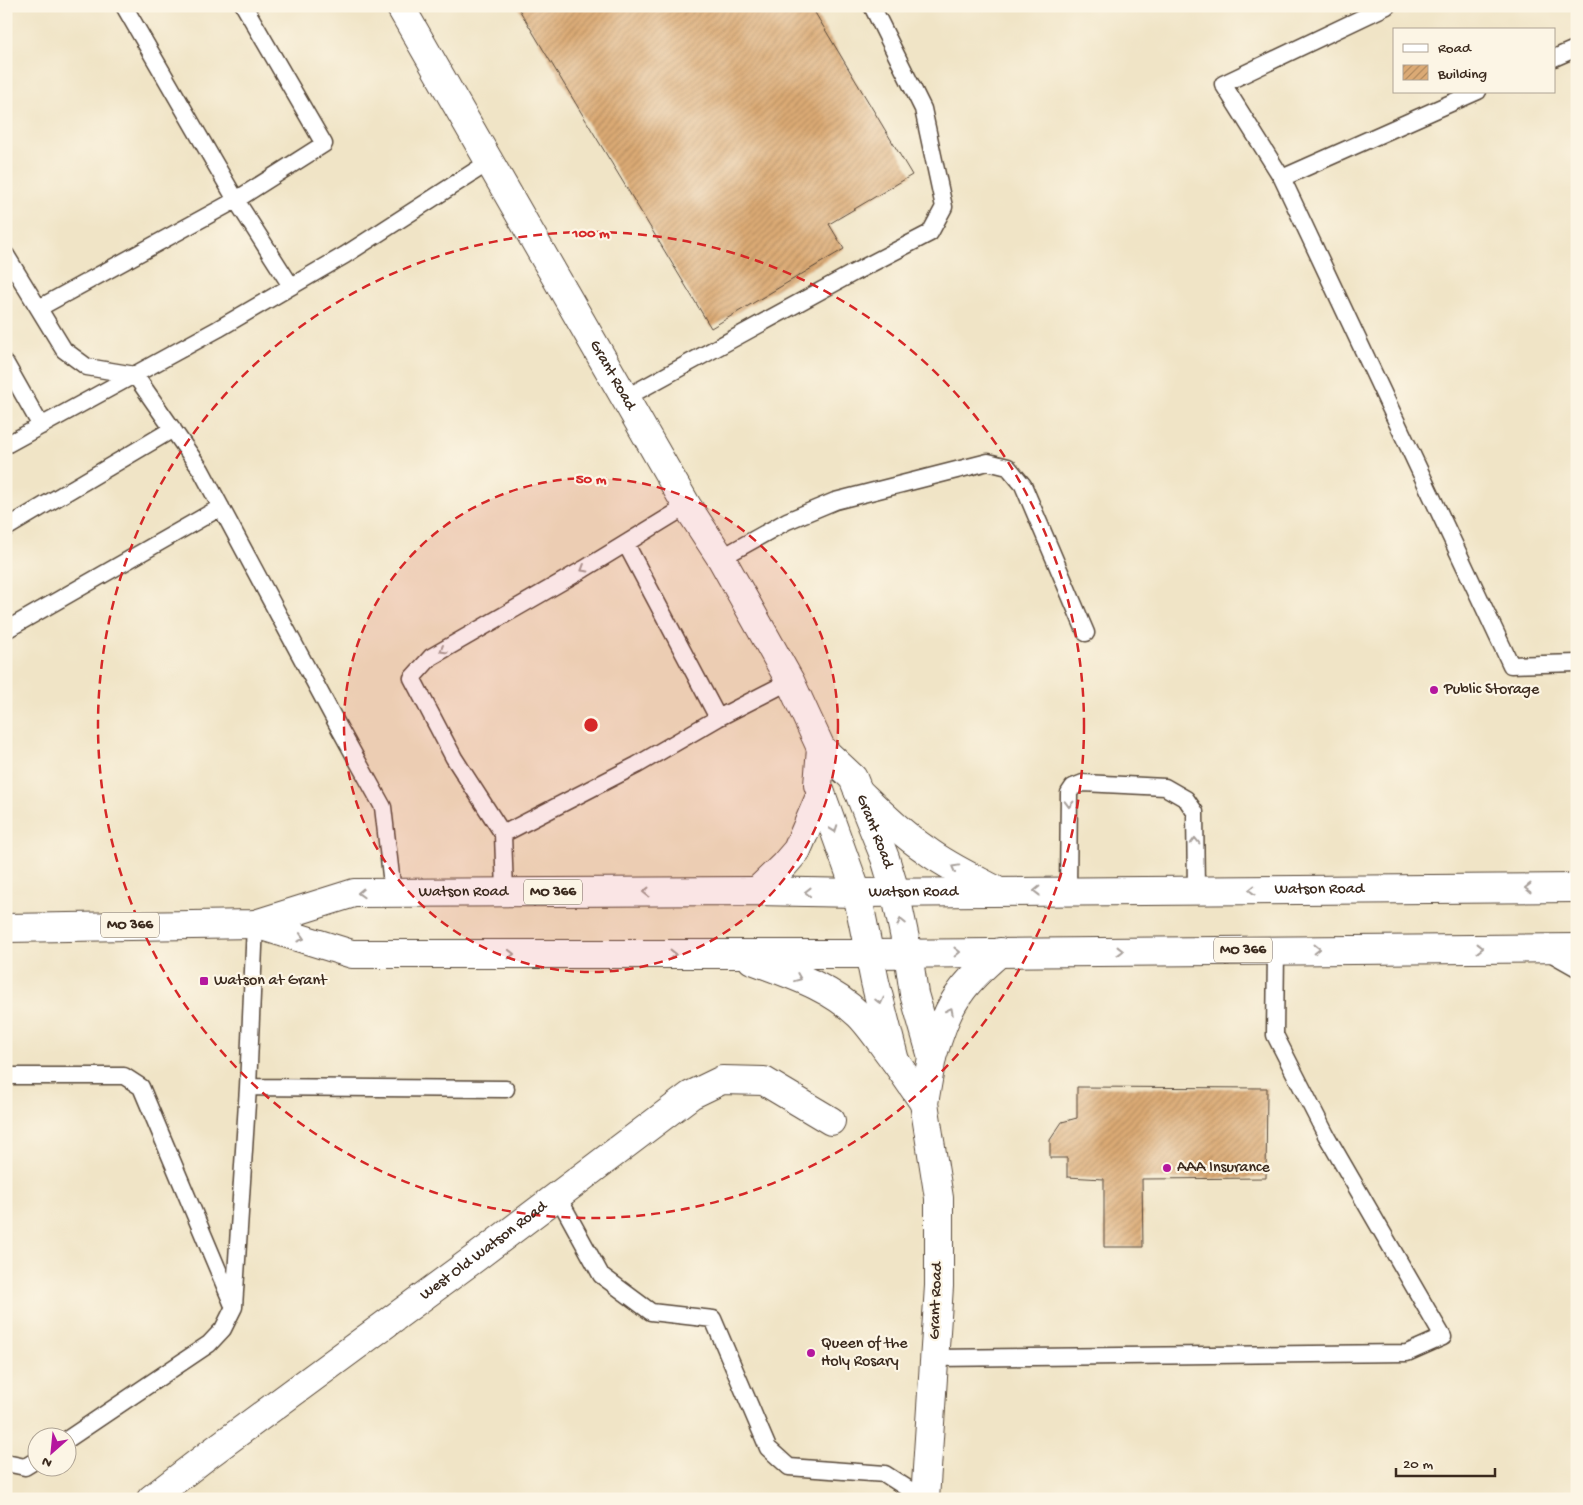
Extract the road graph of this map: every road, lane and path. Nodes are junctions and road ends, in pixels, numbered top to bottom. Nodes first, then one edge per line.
1 (124, 6) edge
2 (244, 6) edge
3 (400, 6) edge
4 (872, 6) edge
5 (1388, 6) edge
6 (1577, 48) edge
7 (1556, 57) edge
8 (1476, 92) edge
9 (489, 162) junction
10 (1282, 178) junction
11 (236, 200) junction
12 (6, 255) edge
13 (291, 286) junction
14 (39, 308) junction
15 (6, 364) edge
16 (135, 375) junction
17 (625, 398) junction
18 (41, 426) junction
19 (173, 429) junction
20 (6, 446) edge
21 (221, 506) junction
22 (687, 506) junction
23 (6, 528) edge
24 (626, 544) junction
25 (722, 558) junction
26 (6, 630) edge
27 (1086, 633) dead end
28 (1577, 663) edge
29 (790, 681) junction
30 (718, 718) junction
31 (820, 748) junction
32 (858, 791) junction
33 (821, 794) junction
34 (503, 834) junction
35 (1577, 888) edge
36 (1068, 890) junction
37 (1196, 890) junction
38 (757, 891) junction
39 (998, 891) junction
40 (505, 892) junction
41 (857, 892) junction
42 (894, 892) junction
43 (393, 893) junction
44 (255, 924) junction
45 (6, 928) edge
46 (1543, 948) junction
47 (1577, 948) edge
48 (1276, 950) junction
49 (1000, 952) junction
50 (908, 953) junction
51 (736, 954) junction
52 (871, 954) junction
53 (1577, 968) edge
54 (932, 1057) junction
55 (895, 1061) junction
56 (6, 1076) edge
57 (248, 1086) junction
58 (506, 1089) dead end
59 (924, 1104) junction
60 (831, 1121) dead end
61 (557, 1195) junction
62 (234, 1307) junction
63 (934, 1358) junction
64 (78, 1432) edge
65 (6, 1463) edge
66 (28, 1465) edge
67 (151, 1499) edge
68 (925, 1499) edge

1 - 11 lane
2 - 11 lane
3 - 9 main road, Grant Road
4 - 17 lane
5 - 10 lane
6 - 7 lane
8 - 10 lane
9 - 13 lane
9 - 17 main road, Grant Road
10 - 28 lane
11 - 13 lane
11 - 14 lane
12 - 14 lane
13 - 16 lane
14 - 16 lane
15 - 18 lane
16 - 18 lane
16 - 19 lane
17 - 22 main road, Grant Road
18 - 20 lane
19 - 21 lane
19 - 23 lane
21 - 26 lane
21 - 43 lane
22 - 24 lane
22 - 25 main road, Grant Road
24 - 30 lane
24 -> 34 lane
25 - 27 lane
25 - 29 main road, Grant Road
29 - 30 lane
29 - 31 main road, Grant Road
30 - 34 lane
31 - 32 main road, Grant Road
31 - 33 main road, Grant Road
39 -> 32 main road
32 - 42 main road, Grant Road
33 - 38 main road
33 -> 41 main road, Grant Road
34 - 40 lane
35 -> 37 main road, Watson Road / MO 366
36 - 37 main road, Watson Road / MO 366
37 -> 36 lane
36 -> 39 main road, Watson Road / MO 366
38 -> 40 main road, Watson Road / MO 366
41 -> 38 main road, Watson Road / MO 366
39 - 42 main road, Watson Road / MO 366
40 - 43 main road, Watson Road / MO 366
41 - 42 main road, Watson Road / MO 366
41 - 52 main road, Grant Road
50 -> 42 main road, Grant Road
43 -> 44 main road, Watson Road / MO 366
44 - 45 main road, Watson Road / MO 366
44 -> 51 main road, Watson Road / MO 366
44 - 57 lane
46 - 47 main road, Watson Road / MO 366
48 -> 46 main road, Watson Road / MO 366
46 - 53 lane
49 -> 48 main road, Watson Road / MO 366
48 - 63 lane
50 -> 49 main road, Watson Road / MO 366
54 -> 49 main road
50 - 52 main road, Watson Road / MO 366
50 - 54 main road, Grant Road
51 - 52 main road, Watson Road / MO 366
51 -> 55 main road
52 -> 55 main road, Grant Road
54 - 59 main road, Grant Road
55 - 59 main road, Grant Road
56 - 62 lane
57 - 58 lane
57 - 62 lane
59 - 63 main road, Grant Road
60 - 61 main road, West Old Watson Road
61 - 67 main road, West Old Watson Road
61 - 68 lane
62 - 64 lane
63 - 68 main road, Grant Road
65 - 66 lane

